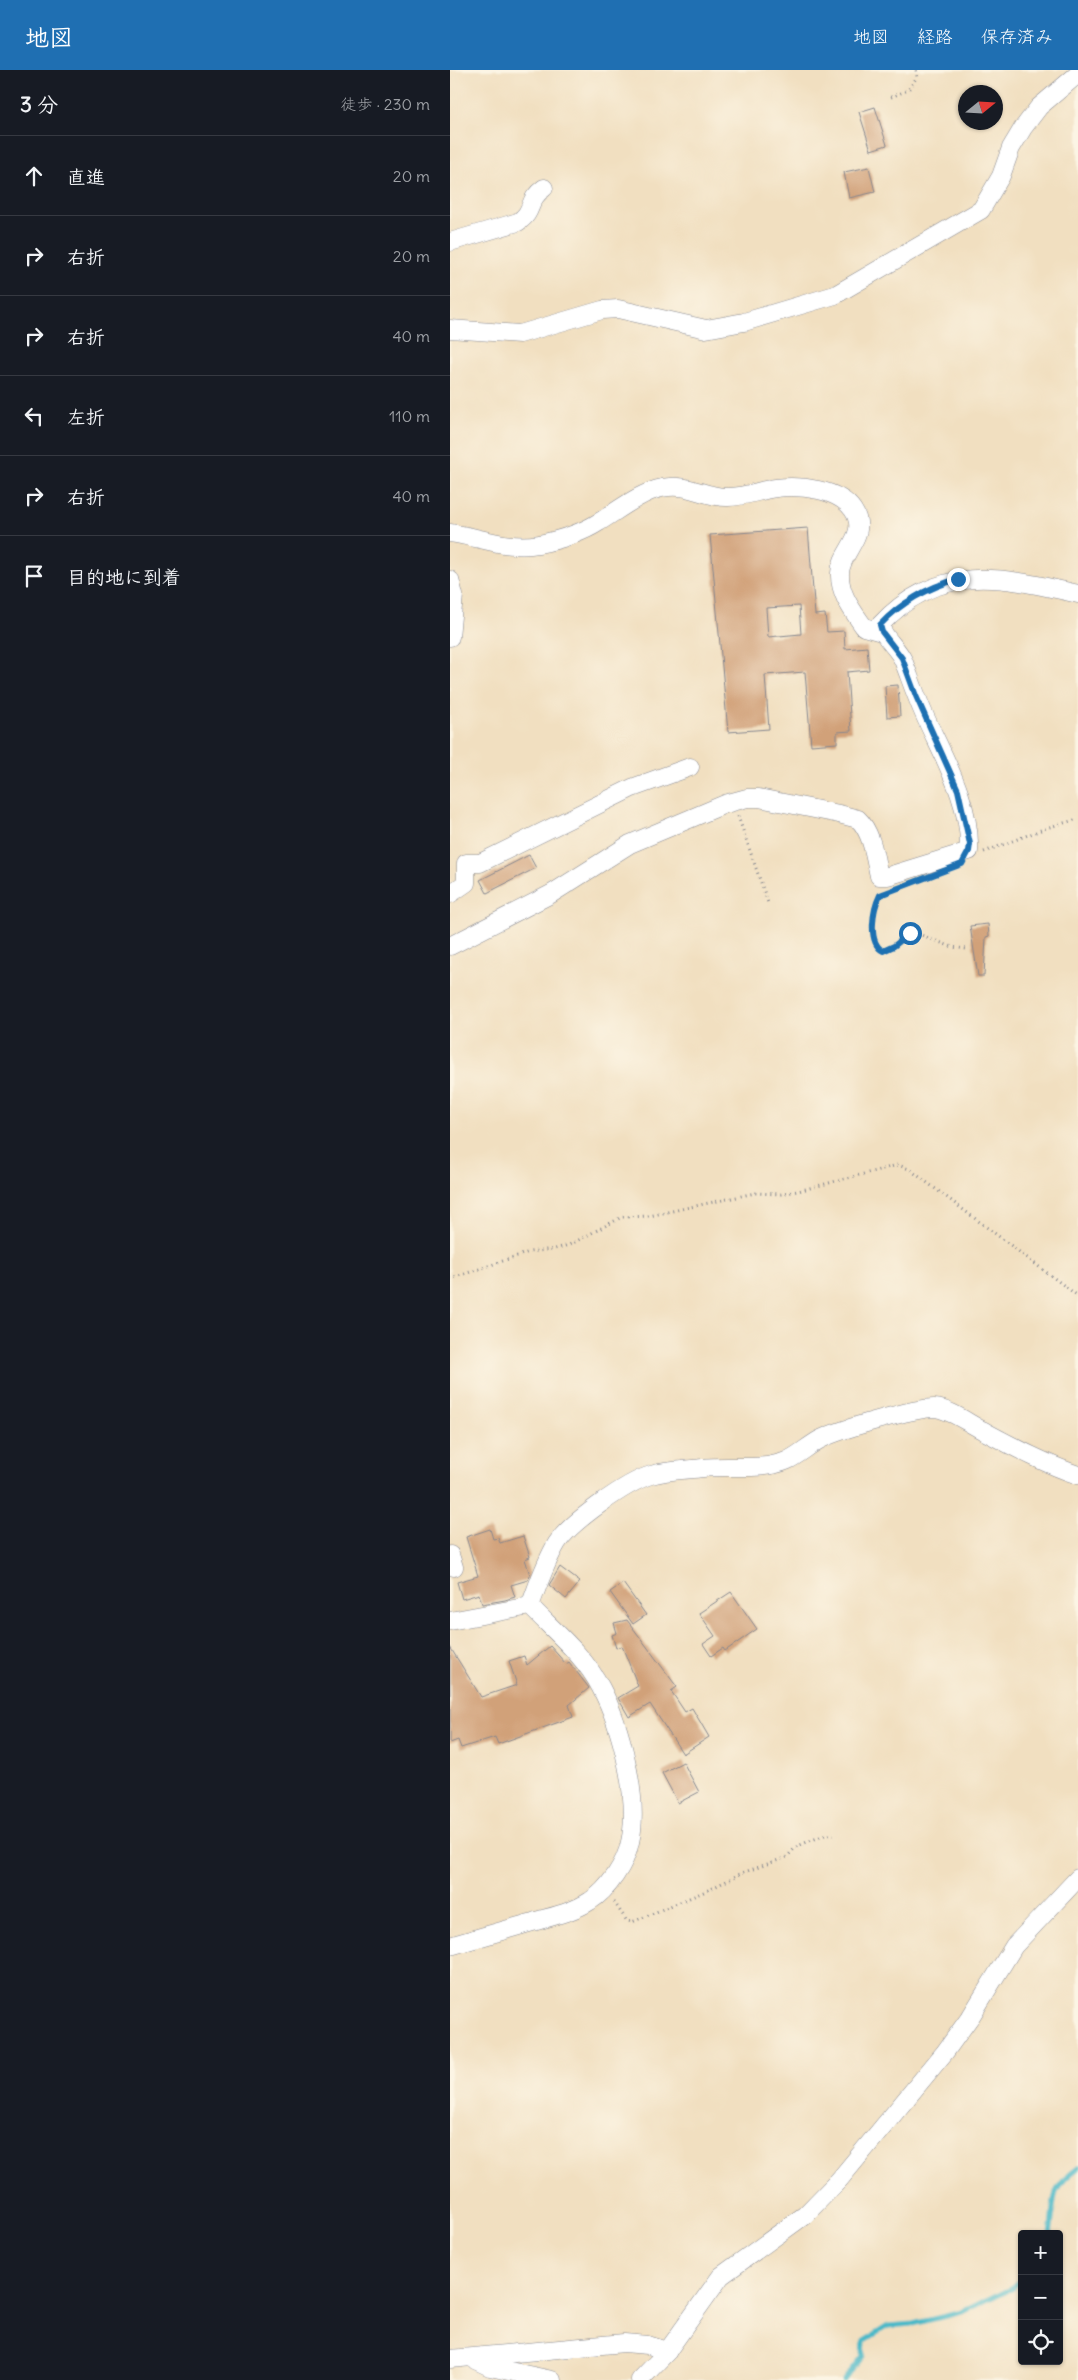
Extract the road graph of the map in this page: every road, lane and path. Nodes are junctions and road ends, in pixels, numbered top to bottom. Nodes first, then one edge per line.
1 (916, 70) edge
2 (1078, 74) edge
3 (891, 97) dead end
4 (544, 188) dead end
5 (450, 242) edge
6 (450, 329) edge
7 (450, 533) edge
8 (450, 580) edge
9 (1078, 594) edge
10 (882, 632) junction
11 (450, 636) edge
12 (690, 768) dead end
13 (733, 801) junction
14 (1078, 819) edge
15 (969, 851) junction
16 (458, 878) edge
17 (892, 890) dead end
18 (450, 894) edge
19 (768, 902) dead end
20 (450, 946) edge
21 (966, 949) dead end
22 (450, 1279) edge
23 (1078, 1296) edge
24 (1078, 1475) edge
25 (530, 1606) junction
26 (450, 1621) edge
27 (834, 1835) dead end
28 (1078, 1878) edge
29 (605, 1886) junction
30 (450, 1946) edge
31 (668, 2351) junction
32 (472, 2358) junction
33 (450, 2359) edge
34 (552, 2380) edge
35 (640, 2380) edge

1 - 3 path
2 - 6 street
4 - 5 street
7 - 10 street
8 - 11 street
9 - 10 street
10 - 15 street
12 - 16 street
13 - 15 street
13 - 19 path
13 - 20 street
14 - 15 path
16 - 18 street
17 - 21 path
22 - 23 path
24 - 25 street
25 - 26 street
25 - 29 street
27 - 29 path
28 - 31 street
29 - 30 street
31 - 32 street
31 - 35 street
32 - 33 street
32 - 34 street

